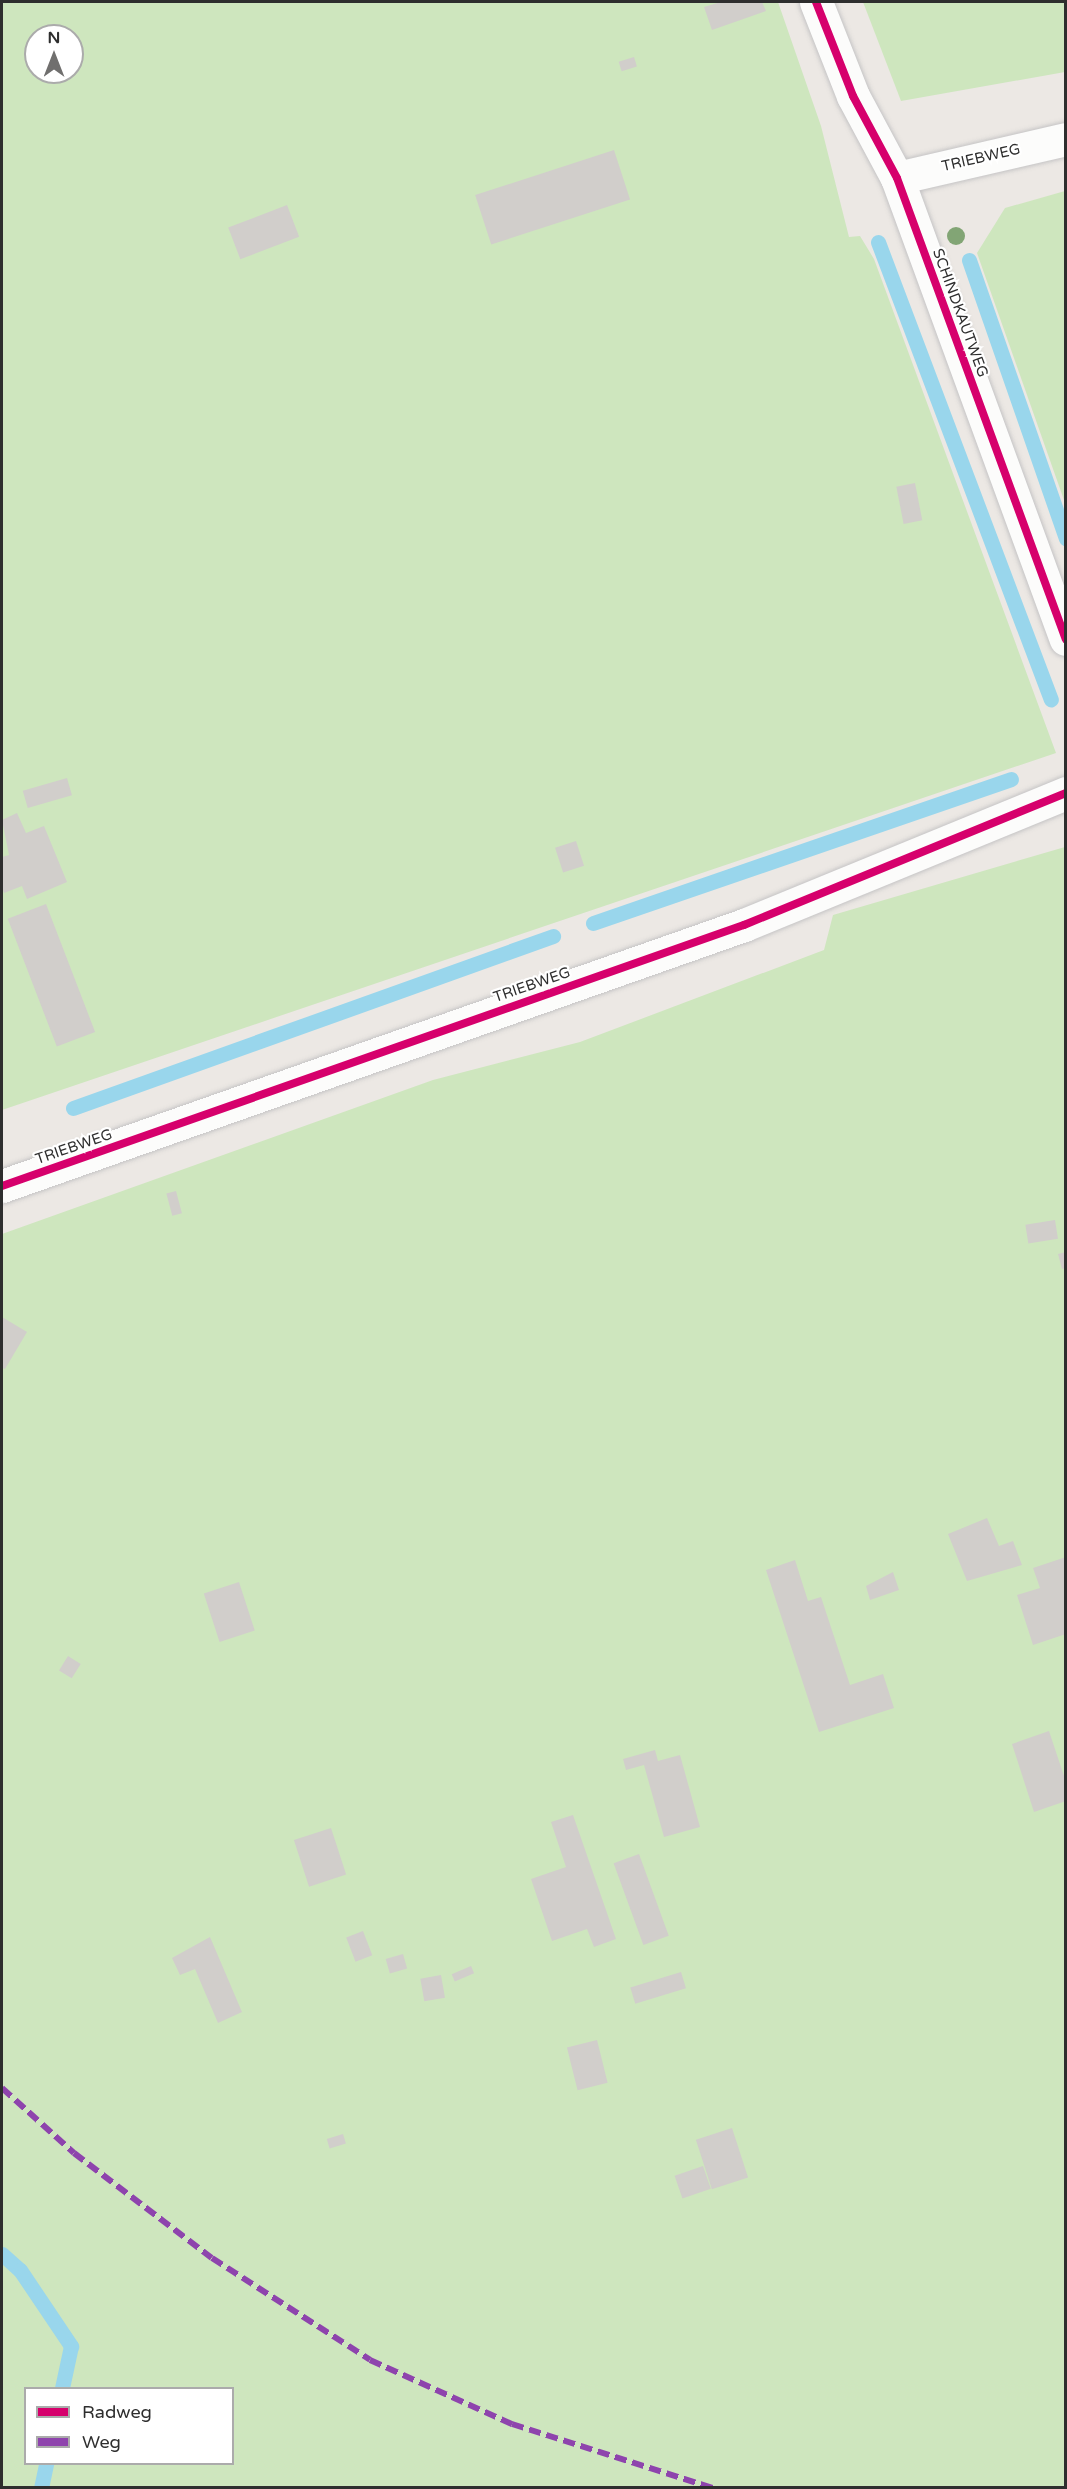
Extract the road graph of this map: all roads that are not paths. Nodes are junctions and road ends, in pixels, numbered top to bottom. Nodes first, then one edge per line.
1 (816, 2) edge
2 (1065, 139) edge
3 (897, 178) junction
4 (1065, 639) edge
5 (1065, 793) edge
6 (2, 1186) edge

1 - 3 street, SCHINDKAUTWEG
2 - 3 street, TRIEBWEG
3 - 4 street, SCHINDKAUTWEG
5 - 6 street, TRIEBWEG

